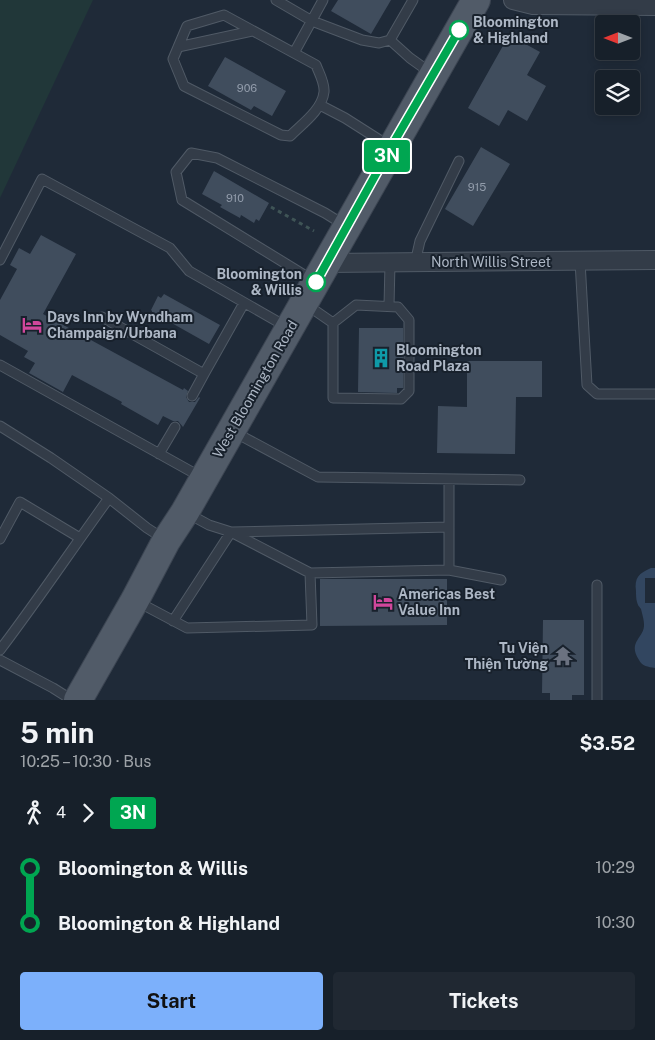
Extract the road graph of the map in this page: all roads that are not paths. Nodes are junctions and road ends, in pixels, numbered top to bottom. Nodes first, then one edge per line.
1 (276, 0) edge
2 (323, 0) edge
3 (476, 0) edge
4 (513, 0) edge
5 (411, 1) edge
6 (632, 3) edge
7 (655, 6) edge
8 (312, 21) junction
9 (252, 31) junction
10 (390, 40) junction
11 (178, 48) junction
12 (294, 53) junction
13 (434, 74) junction
14 (320, 105) junction
15 (391, 147) junction
16 (459, 162) dead end
17 (347, 227) junction
18 (0, 260) edge
19 (655, 260) edge
20 (580, 261) junction
21 (390, 263) junction
22 (415, 263) junction
23 (315, 283) junction
24 (244, 303) junction
25 (389, 306) junction
26 (102, 317) dead end
27 (333, 322) junction
28 (289, 328) junction
29 (0, 365) edge
30 (204, 374) junction
31 (655, 394) edge
32 (192, 396) dead end
33 (0, 426) edge
34 (175, 427) dead end
35 (231, 430) junction
36 (159, 454) junction
37 (204, 479) junction
38 (449, 479) junction
39 (520, 480) dead end
40 (109, 498) junction
41 (185, 512) junction
42 (449, 527) junction
43 (231, 532) junction
44 (80, 538) junction
45 (0, 539) edge
46 (166, 540) junction
47 (449, 570) junction
48 (310, 573) junction
49 (501, 580) dead end
50 (597, 584) dead end
51 (135, 600) junction
52 (173, 621) junction
53 (0, 650) edge
54 (0, 660) edge
55 (72, 700) edge
56 (78, 700) edge
57 (597, 700) edge

1 - 8 lane
2 - 8 lane
3 - 13 main road, West Bloomington Road
4 - 6 street
5 - 10 lane
6 - 7 street
8 - 10 lane
8 - 12 lane
9 - 11 lane
9 - 11 lane
9 - 12 lane
10 - 13 lane
11 - 14 lane
12 - 14 lane
13 - 15 main road, West Bloomington Road
14 - 15 lane
15 - 17 main road, West Bloomington Road
16 - 22 lane
17 - 23 main road, West Bloomington Road
17 - 23 lane
18 - 24 lane
19 - 20 street, North Willis Street
20 - 22 street, North Willis Street
20 - 31 lane
21 - 22 street, North Willis Street
21 - 23 street, North Willis Street
21 - 25 lane
23 - 27 lane
23 - 28 main road, West Bloomington Road
24 - 28 lane
24 - 30 lane
25 - 27 lane
25 - 27 lane
26 - 30 lane
28 - 35 main road, West Bloomington Road
29 - 36 lane
30 - 32 lane
33 - 40 lane
34 - 36 lane
35 - 37 main road, West Bloomington Road
35 - 38 lane
36 - 37 lane
37 - 41 main road, West Bloomington Road
38 - 39 lane
38 - 42 lane
40 - 44 lane
40 - 46 lane
41 - 43 lane
41 - 46 main road, West Bloomington Road
42 - 43 lane
42 - 47 lane
43 - 48 lane
43 - 52 lane
44 - 45 lane
44 - 53 lane
46 - 51 main road, West Bloomington Road
47 - 48 lane
47 - 49 lane
48 - 52 lane
50 - 57 lane
51 - 52 lane
51 - 56 main road, West Bloomington Road
54 - 55 lane

